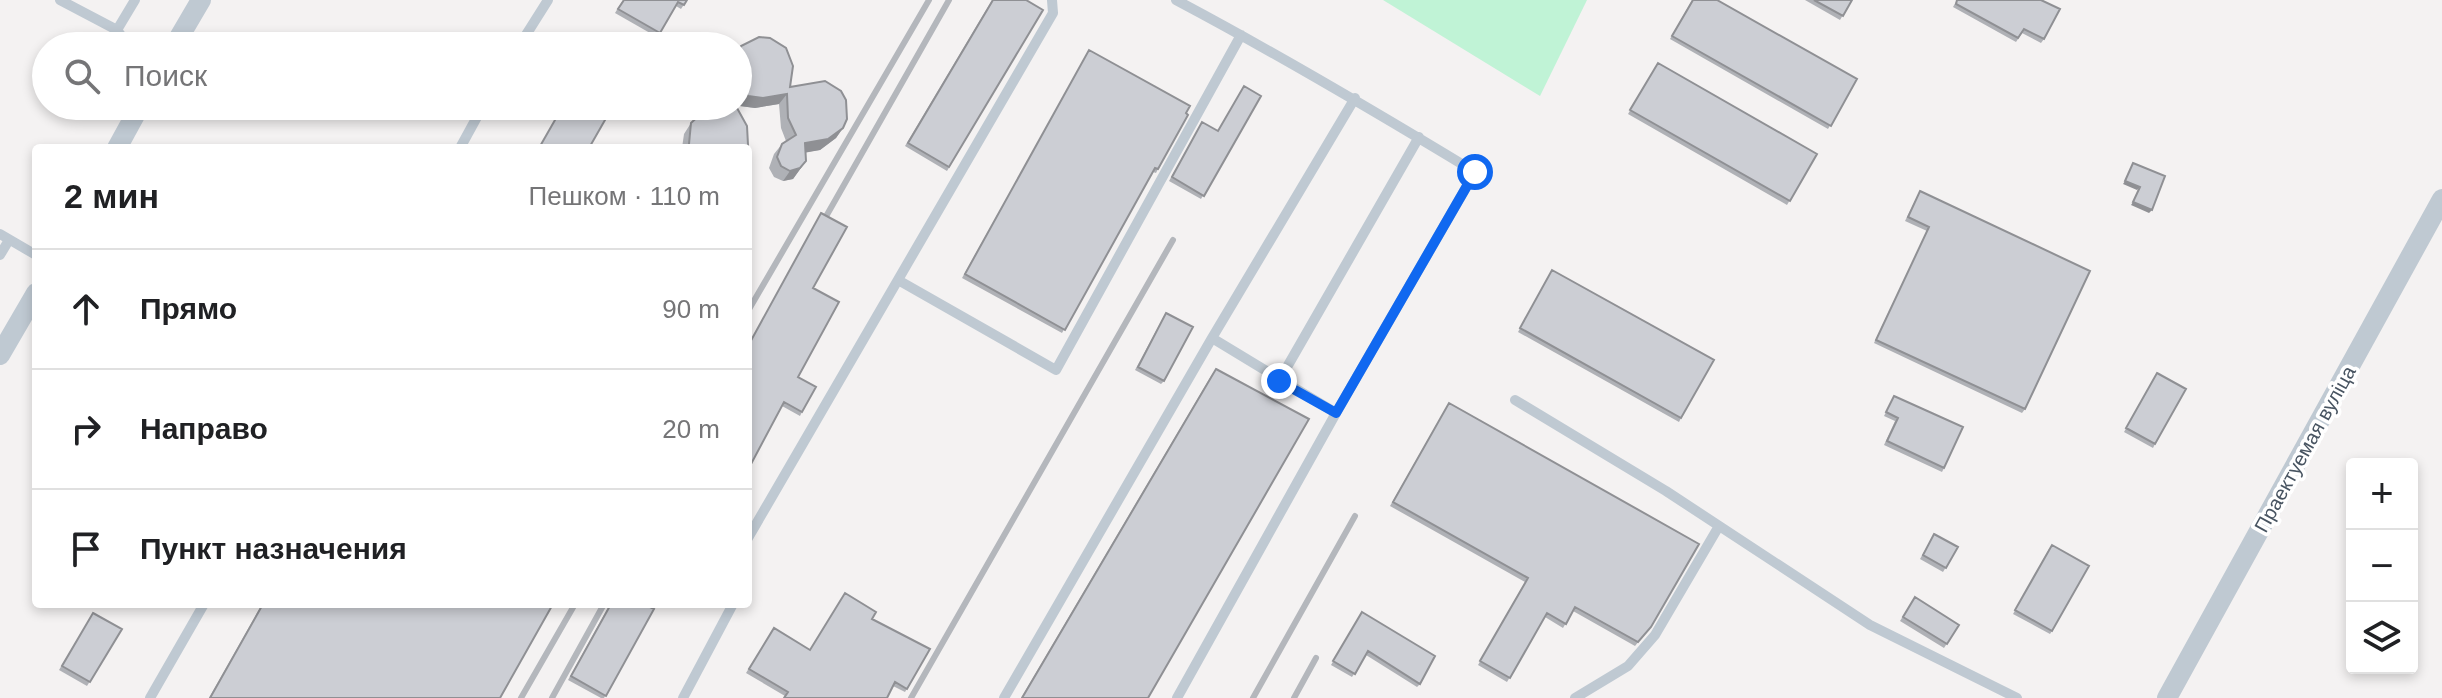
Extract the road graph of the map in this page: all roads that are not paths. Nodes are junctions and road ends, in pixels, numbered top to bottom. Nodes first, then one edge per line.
1 (60, 0) edge
2 (135, 0) edge
3 (201, 0) edge
4 (548, 0) edge
5 (1052, 0) edge
6 (1176, 0) edge
7 (117, 30) joint
8 (182, 32) edge
9 (528, 32) edge
10 (1241, 35) junction
11 (1355, 98) junction
12 (132, 120) edge
13 (475, 120) edge
14 (1419, 137) junction
15 (119, 144) edge
16 (462, 144) edge
17 (2442, 199) edge
18 (4, 237) edge
19 (32, 253) edge
20 (0, 255) edge
21 (898, 280) junction
22 (32, 300) edge
23 (1212, 338) junction
24 (0, 355) edge
25 (1279, 381) junction
26 (1515, 400) dead end
27 (1336, 413) junction
28 (1719, 526) junction
29 (752, 531) edge
30 (202, 608) edge
31 (731, 608) edge
32 (150, 698) edge
33 (683, 698) edge
34 (1004, 698) edge
35 (1177, 698) edge
36 (1575, 698) edge
37 (2017, 698) edge
38 (2167, 698) edge

1 - 7 lane
2 - 7 lane
3 - 8 street
4 - 9 lane
5 - 21 lane
6 - 10 lane
10 - 11 lane
10 - 21 lane
11 - 14 lane
11 - 23 lane
12 - 15 street
13 - 16 lane
14 - 25 lane
14 - 27 lane
17 - 38 street, Праектуемая вуліца
18 - 19 lane
18 - 20 lane
21 - 29 lane
22 - 24 street
23 - 25 lane
23 - 34 lane
25 - 27 lane
26 - 28 lane
27 - 35 lane
28 - 36 lane
28 - 37 lane
30 - 32 lane
31 - 33 lane

